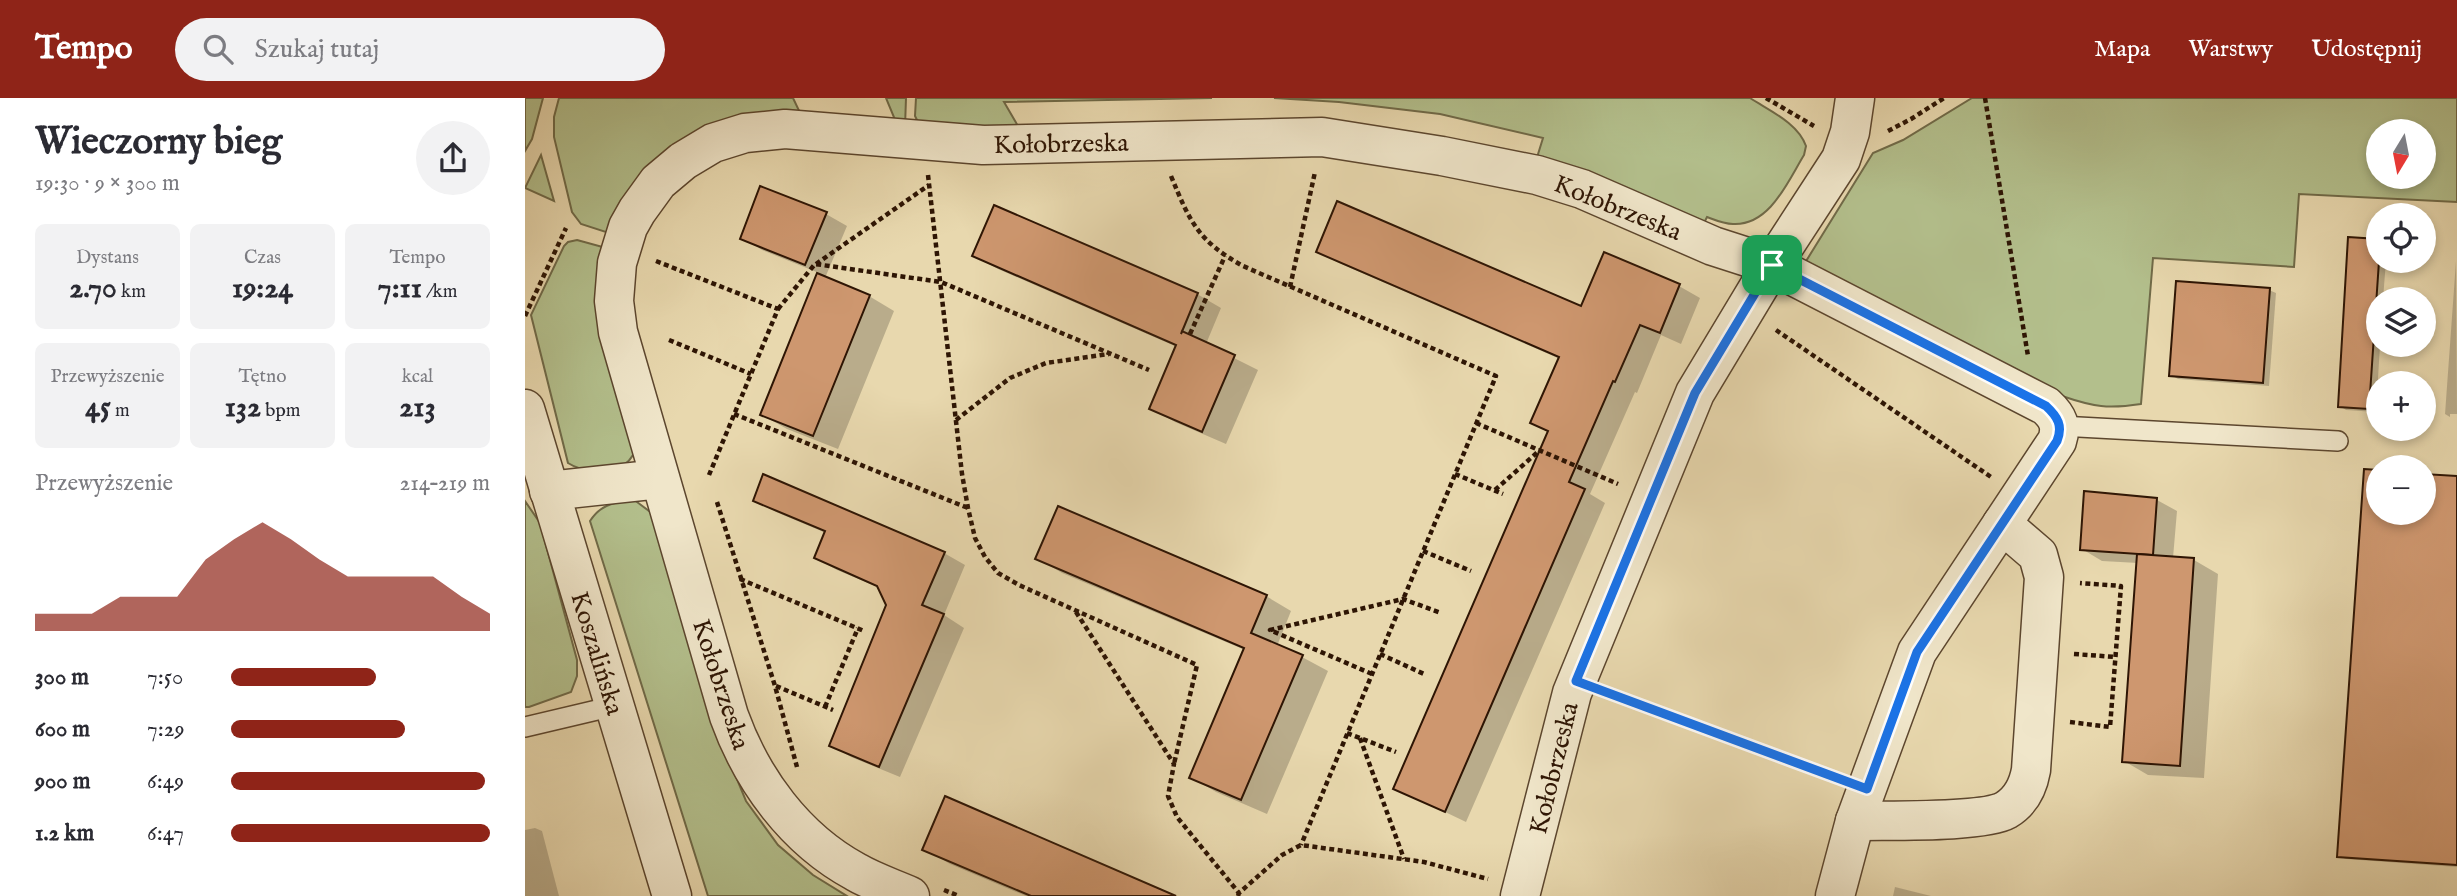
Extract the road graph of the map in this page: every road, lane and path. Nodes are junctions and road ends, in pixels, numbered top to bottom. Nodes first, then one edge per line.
1 (1855, 98) edge
2 (1985, 98) edge
3 (1316, 170) dead end
4 (1168, 171) dead end
5 (928, 172) dead end
6 (930, 184) junction
7 (566, 228) dead end
8 (1225, 256) junction
9 (655, 261) dead end
10 (815, 264) junction
11 (1772, 265) junction
12 (940, 282) junction
13 (1290, 287) junction
14 (778, 309) junction
15 (1745, 309) junction
16 (525, 316) edge
17 (1190, 334) dead end
18 (669, 340) dead end
19 (1110, 354) junction
20 (1149, 370) dead end
21 (751, 374) junction
22 (2020, 393) junction
23 (734, 414) junction
24 (956, 420) junction
25 (1476, 423) junction
26 (527, 425) edge
27 (2060, 426) junction
28 (2338, 441) dead end
29 (1541, 450) junction
30 (1455, 474) junction
31 (709, 475) dead end
32 (660, 479) junction
33 (1495, 490) junction
34 (549, 491) junction
35 (1503, 494) dead end
36 (1651, 498) junction
37 (717, 502) dead end
38 (968, 508) junction
39 (2011, 510) junction
40 (1423, 551) junction
41 (1471, 571) dead end
42 (740, 579) junction
43 (2073, 583) dead end
44 (1403, 599) junction
45 (1075, 611) junction
46 (1441, 613) dead end
47 (2066, 653) dead end
48 (1380, 654) junction
49 (2115, 657) junction
50 (1372, 674) junction
51 (1424, 674) dead end
52 (1576, 681) junction
53 (775, 686) junction
54 (614, 706) junction
55 (825, 707) junction
56 (833, 710) dead end
57 (2060, 722) dead end
58 (525, 727) edge
59 (1347, 733) junction
60 (1360, 738) junction
61 (1396, 752) dead end
62 (1174, 764) junction
63 (799, 773) dead end
64 (1861, 805) junction
65 (1301, 845) junction
66 (1405, 859) junction
67 (1509, 889) edge
68 (924, 891) edge
69 (1238, 894) edge
70 (671, 896) edge
71 (959, 896) edge
72 (1835, 896) edge

1 - 11 street, Kołobrzeska
2 - 22 path
3 - 13 path
4 - 8 path
5 - 6 path
6 - 10 path
6 - 12 path
7 - 16 path
8 - 13 path
8 - 17 path
9 - 14 path
10 - 12 path
10 - 14 path
11 - 15 street, Kołobrzeska
11 - 22 street, Kołobrzeska
11 - 32 street, Kołobrzeska
12 - 19 path
12 - 24 path
13 - 25 path
14 - 21 path
15 - 36 street, Kołobrzeska
15 - 39 path
18 - 21 path
19 - 20 path
19 - 24 path
21 - 23 path
22 - 27 street, Kołobrzeska
23 - 31 path
23 - 38 path
24 - 38 path
25 - 29 path
25 - 30 path
26 - 34 street, Koszalińska
27 - 28 lane
27 - 39 street
29 - 33 path
29 - 36 path
30 - 33 path
30 - 40 path
32 - 34 street
32 - 68 street, Kołobrzeska
33 - 35 path
34 - 54 street, Koszalińska
36 - 52 street, Kołobrzeska
37 - 42 path
38 - 45 path
39 - 64 street
39 - 64 street
40 - 41 path
40 - 44 path
42 - 53 path
42 - 55 path
43 - 49 path
44 - 46 path
44 - 48 path
44 - 50 path
45 - 62 path
45 - 62 path
47 - 49 path
48 - 50 path
48 - 51 path
49 - 57 path
50 - 59 path
52 - 64 path
52 - 67 street, Kołobrzeska
53 - 55 path
53 - 63 path
54 - 58 lane
54 - 70 street, Koszalińska
55 - 56 path
59 - 60 path
59 - 65 path
60 - 61 path
60 - 66 path
62 - 69 path
64 - 72 street
65 - 66 path
65 - 69 path
66 - 67 path
68 - 71 path

